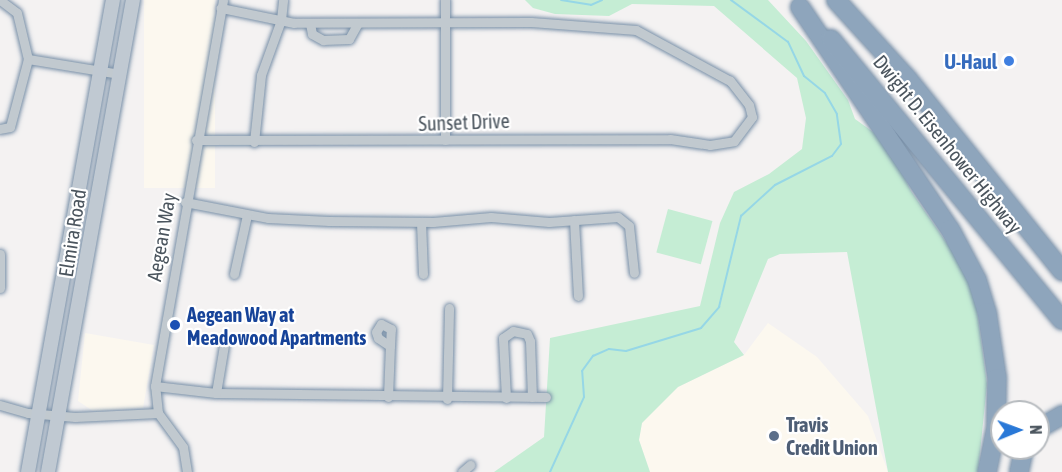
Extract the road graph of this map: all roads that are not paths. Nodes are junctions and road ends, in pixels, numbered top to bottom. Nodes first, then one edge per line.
1 (0, 0) edge
2 (113, 0) edge
3 (133, 0) edge
4 (283, 0) edge
5 (445, 0) edge
6 (836, 0) edge
7 (222, 4) edge
8 (797, 4) edge
9 (281, 20) junction
10 (445, 22) junction
11 (310, 23) junction
12 (358, 23) junction
13 (28, 59) junction
14 (100, 70) junction
15 (120, 74) junction
16 (0, 129) edge
17 (196, 140) junction
18 (445, 140) junction
19 (254, 142) junction
20 (185, 202) junction
21 (247, 215) junction
22 (574, 220) junction
23 (421, 222) junction
24 (0, 254) edge
25 (1062, 271) edge
26 (634, 273) dead end
27 (234, 274) dead end
28 (423, 274) dead end
29 (0, 288) edge
30 (578, 296) dead end
31 (449, 308) dead end
32 (1062, 320) edge
33 (224, 345) dead end
34 (390, 346) dead end
35 (155, 386) junction
36 (216, 393) junction
37 (388, 397) junction
38 (532, 397) junction
39 (546, 397) dead end
40 (506, 398) junction
41 (447, 399) junction
42 (0, 405) edge
43 (158, 413) junction
44 (39, 414) junction
45 (60, 415) junction
46 (28, 472) edge
47 (48, 472) edge
48 (187, 472) edge
49 (987, 472) edge

1 - 13 street
2 - 14 main road, Elmira Road
3 - 15 main road, Elmira Road
4 - 9 street
5 - 10 street
6 - 25 highway, Dwight D. Eisenhower Highway
7 - 9 street
7 - 17 street, Aegean Way
8 - 32 highway, Dwight D. Eisenhower Highway
8 - 49 highway
9 - 11 street
9 - 19 street
10 - 12 street
10 - 18 street
10 - 18 street, Sunset Drive
11 - 12 street
11 - 12 street
13 - 14 street
13 - 16 street
14 - 15 street
14 - 44 main road, Elmira Road
15 - 45 main road, Elmira Road
17 - 19 street, Sunset Drive
17 - 20 street, Aegean Way
18 - 19 street, Sunset Drive
20 - 21 street
20 - 35 street, Aegean Way
21 - 23 street
21 - 27 street
22 - 23 street
22 - 26 street
22 - 30 street
23 - 28 street
24 - 29 street
31 - 41 street
33 - 36 street
34 - 37 street
35 - 36 street
35 - 43 street, Aegean Way
36 - 37 street
37 - 41 street
38 - 39 street
38 - 40 street
38 - 40 street
40 - 41 street
42 - 44 street
43 - 45 street
43 - 48 street, Aegean Way
44 - 45 street
44 - 46 main road, Elmira Road
45 - 47 main road, Elmira Road

